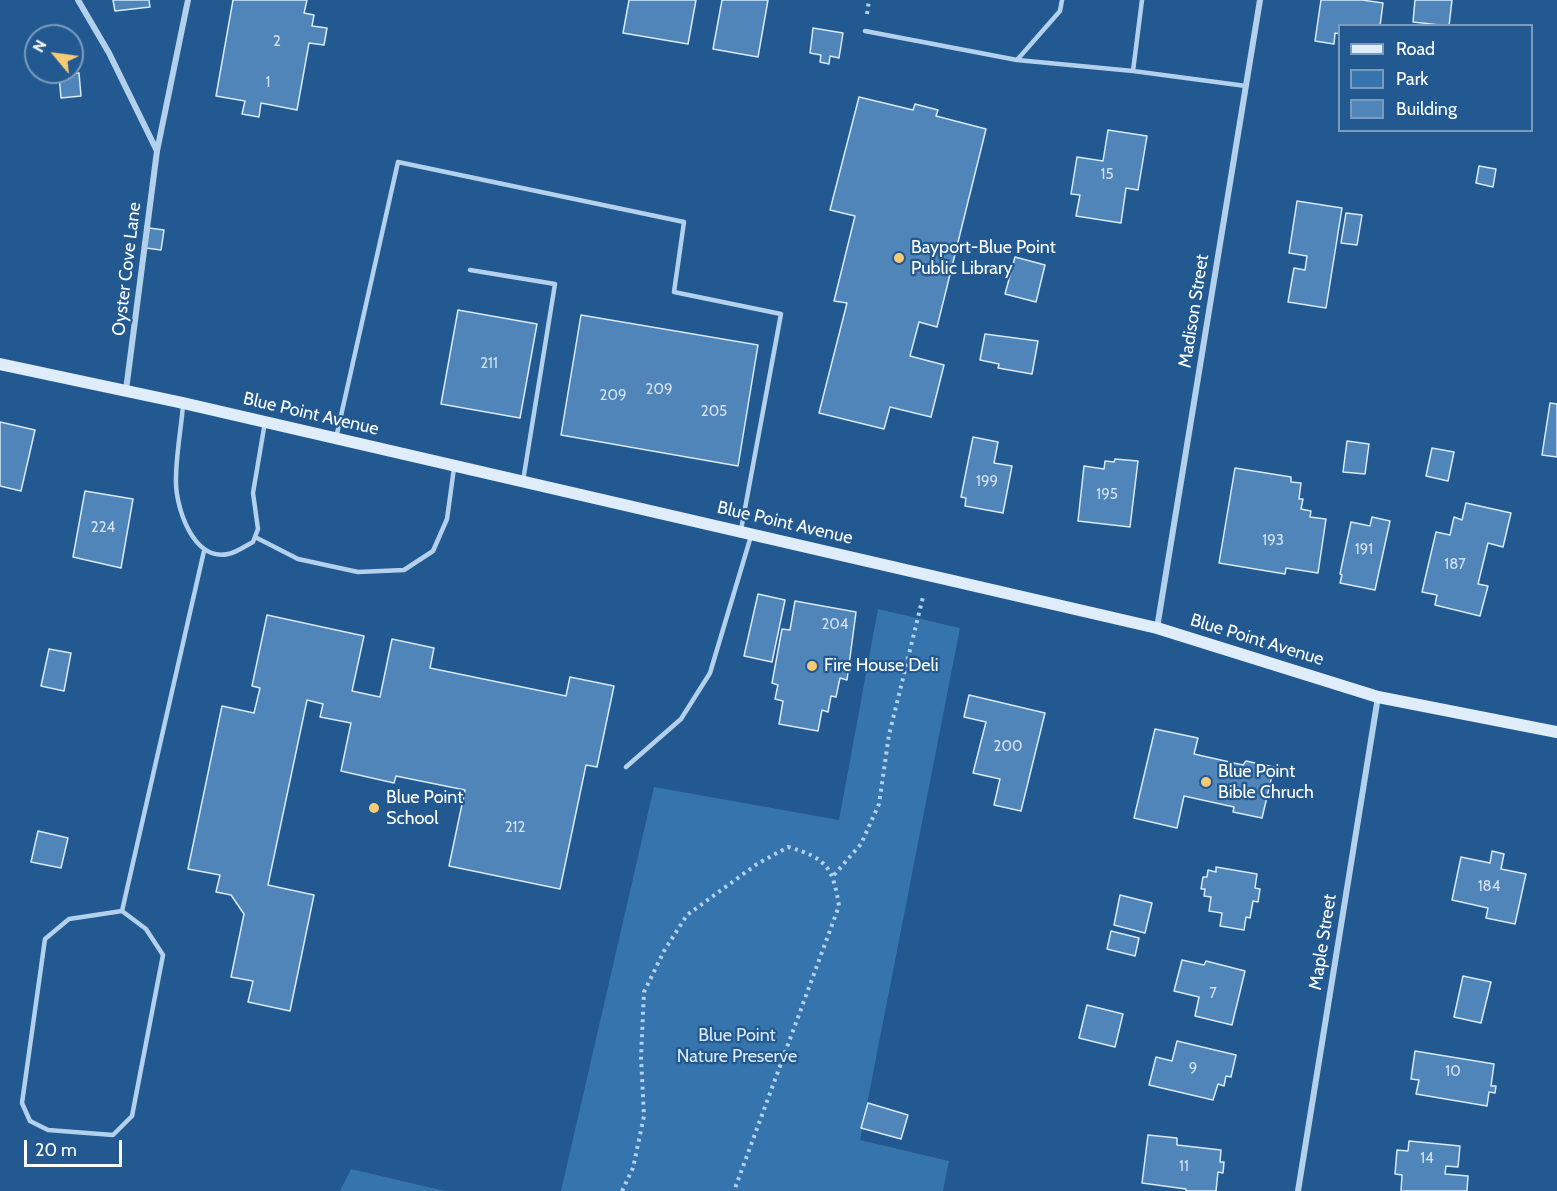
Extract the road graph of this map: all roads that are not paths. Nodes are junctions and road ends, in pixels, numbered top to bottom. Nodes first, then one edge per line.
1 (78, 0) edge
2 (188, 0) edge
3 (1062, 0) edge
4 (1142, 0) edge
5 (1260, 0) edge
6 (865, 31) dead end
7 (1017, 60) junction
8 (1133, 71) junction
9 (1246, 86) junction
10 (157, 151) junction
11 (470, 270) dead end
12 (0, 364) edge
13 (126, 390) junction
14 (183, 403) junction
15 (265, 422) junction
16 (336, 438) junction
17 (454, 466) junction
18 (523, 481) junction
19 (746, 533) junction
20 (255, 537) junction
21 (204, 551) junction
22 (1157, 628) junction
23 (1378, 697) junction
24 (1557, 732) edge
25 (626, 767) dead end
26 (122, 911) junction
27 (1298, 1191) edge

1 - 10 street
2 - 10 street, Oyster Cove Lane
3 - 7 lane
4 - 8 lane
5 - 9 street, Madison Street
6 - 7 lane
7 - 8 lane
8 - 9 lane
9 - 22 street, Madison Street
10 - 13 street, Oyster Cove Lane
11 - 18 lane
12 - 13 street, Blue Point Avenue
13 - 14 street, Blue Point Avenue
14 - 15 street, Blue Point Avenue
14 - 21 lane
15 - 16 street, Blue Point Avenue
15 - 20 lane
16 - 17 street, Blue Point Avenue
16 - 19 lane
17 - 18 street, Blue Point Avenue
17 - 20 lane
18 - 19 street, Blue Point Avenue
19 - 22 street, Blue Point Avenue
19 - 25 lane
20 - 21 lane
21 - 26 lane
22 - 23 street, Blue Point Avenue
23 - 24 street, Blue Point Avenue
23 - 27 street, Maple Street
26 - 26 lane

